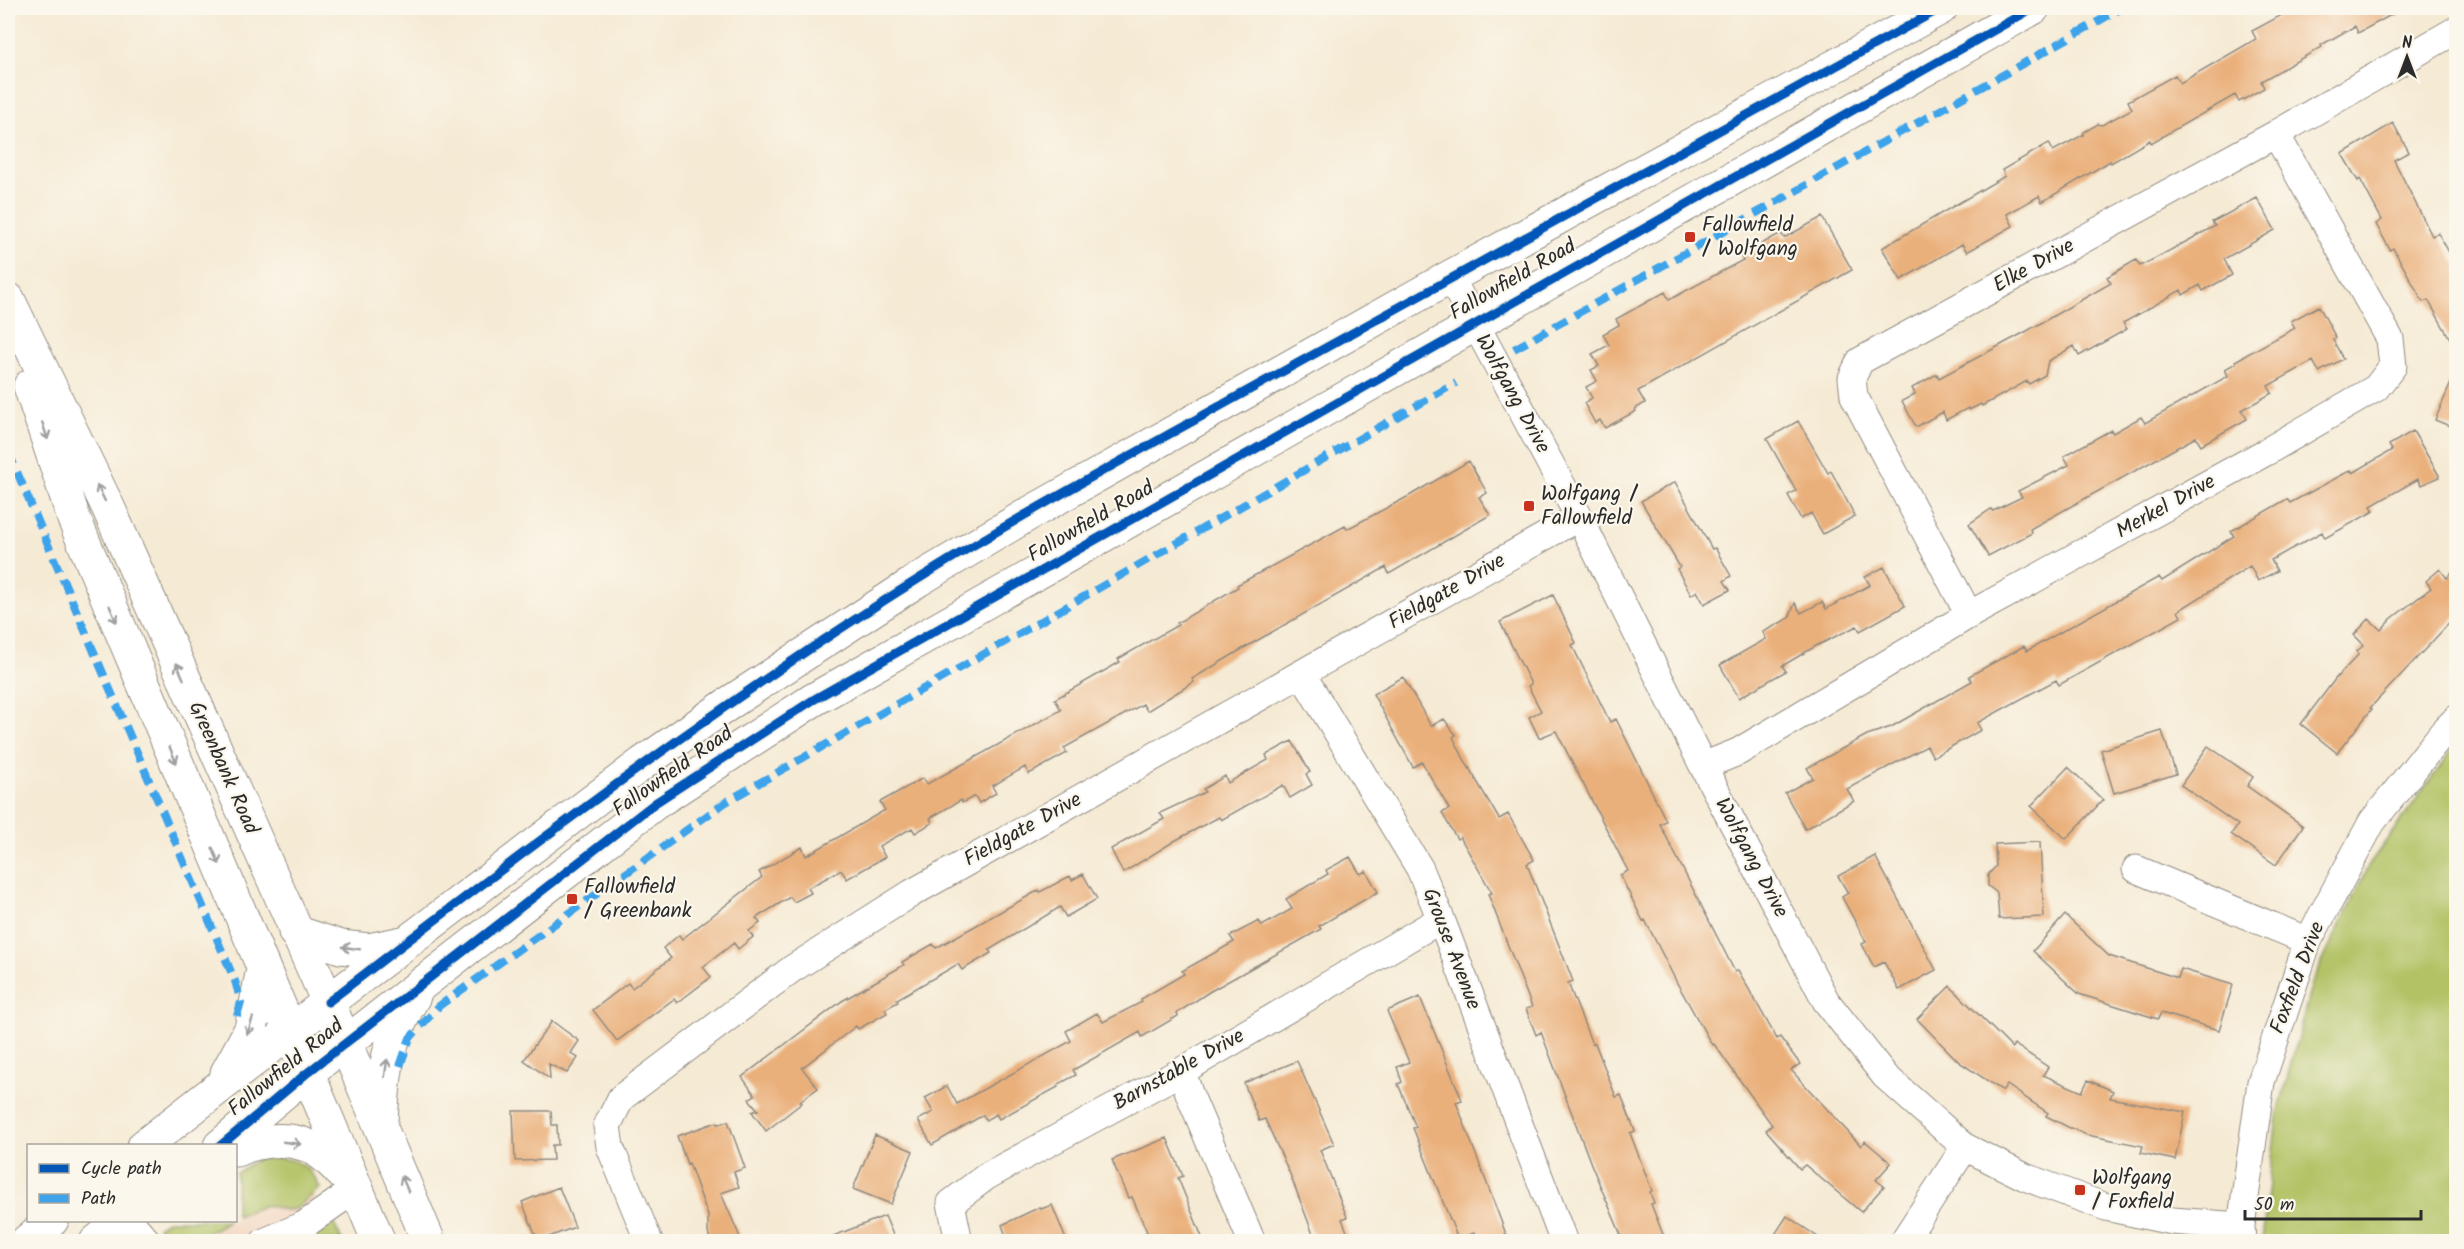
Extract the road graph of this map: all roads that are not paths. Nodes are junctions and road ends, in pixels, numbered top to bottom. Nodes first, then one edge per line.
1 (1941, 8) edge
2 (2033, 8) edge
3 (2457, 30) edge
4 (2276, 134) junction
5 (1450, 277) junction
6 (8, 299) edge
7 (8, 316) edge
8 (1474, 323) junction
9 (1580, 517) junction
10 (1969, 615) junction
11 (1302, 674) junction
12 (2457, 718) edge
13 (1703, 766) junction
14 (2136, 869) dead end
15 (1441, 919) junction
16 (295, 932) junction
17 (2308, 941) junction
18 (407, 942) junction
19 (263, 969) junction
20 (423, 982) junction
21 (328, 1002) junction
22 (289, 1031) junction
23 (344, 1044) junction
24 (1182, 1071) junction
25 (307, 1072) junction
26 (219, 1088) junction
27 (380, 1126) junction
28 (147, 1144) edge
29 (222, 1144) edge
30 (1965, 1147) junction
31 (237, 1150) edge
32 (357, 1188) junction
33 (51, 1222) edge
34 (122, 1222) edge
35 (130, 1222) edge
36 (306, 1233) edge
37 (2242, 1234) edge
38 (26, 1242) edge
39 (96, 1242) edge
40 (148, 1242) edge
41 (264, 1242) edge
42 (379, 1242) edge
43 (429, 1242) edge
44 (649, 1242) edge
45 (959, 1242) edge
46 (1252, 1242) edge
47 (1564, 1242) edge
48 (1903, 1242) edge

1 - 5 main road, Fallowfield Road
2 - 8 main road, Fallowfield Road
3 - 4 street, Elke Drive
4 - 10 street, Merkel Drive
4 - 10 street, Elke Drive
5 - 8 street, Wolfgang Drive
5 - 18 main road, Fallowfield Road
16 -> 6 main road, Greenbank Road
7 -> 19 main road, Greenbank Road
8 - 9 street, Wolfgang Drive
8 - 20 main road, Fallowfield Road
9 - 11 street, Fieldgate Drive
9 - 13 street, Wolfgang Drive
10 - 13 street, Merkel Drive
11 - 15 street, Grouse Avenue
11 - 44 street, Fieldgate Drive
12 - 17 street, Foxfield Drive
13 - 30 street, Wolfgang Drive
14 - 17 street
15 - 24 street, Barnstable Drive
15 - 47 street, Grouse Avenue
18 -> 16 main road
16 - 21 main road, Greenbank Road
17 - 37 street, Foxfield Drive
18 - 21 main road, Fallowfield Road
19 - 22 main road, Greenbank Road
19 -> 26 main road
20 - 23 main road, Fallowfield Road
27 -> 20 main road
21 - 22 main road, Fallowfield Road
21 - 23 main road, Greenbank Road
22 - 25 main road, Greenbank Road
22 - 26 main road, Fallowfield Road
23 - 25 main road, Fallowfield Road
23 - 27 main road, Greenbank Road
24 - 45 street, Barnstable Drive
24 - 46 street
25 - 29 main road, Fallowfield Road
25 - 32 main road, Greenbank Road
26 - 28 main road, Fallowfield Road
43 -> 27 main road, Greenbank Road
30 - 37 street, Wolfgang Drive
30 - 48 street
31 -> 32 main road
32 - 36 street
32 - 42 main road, Greenbank Road
33 - 38 main road
34 - 39 main road
35 - 40 street
36 - 41 street

